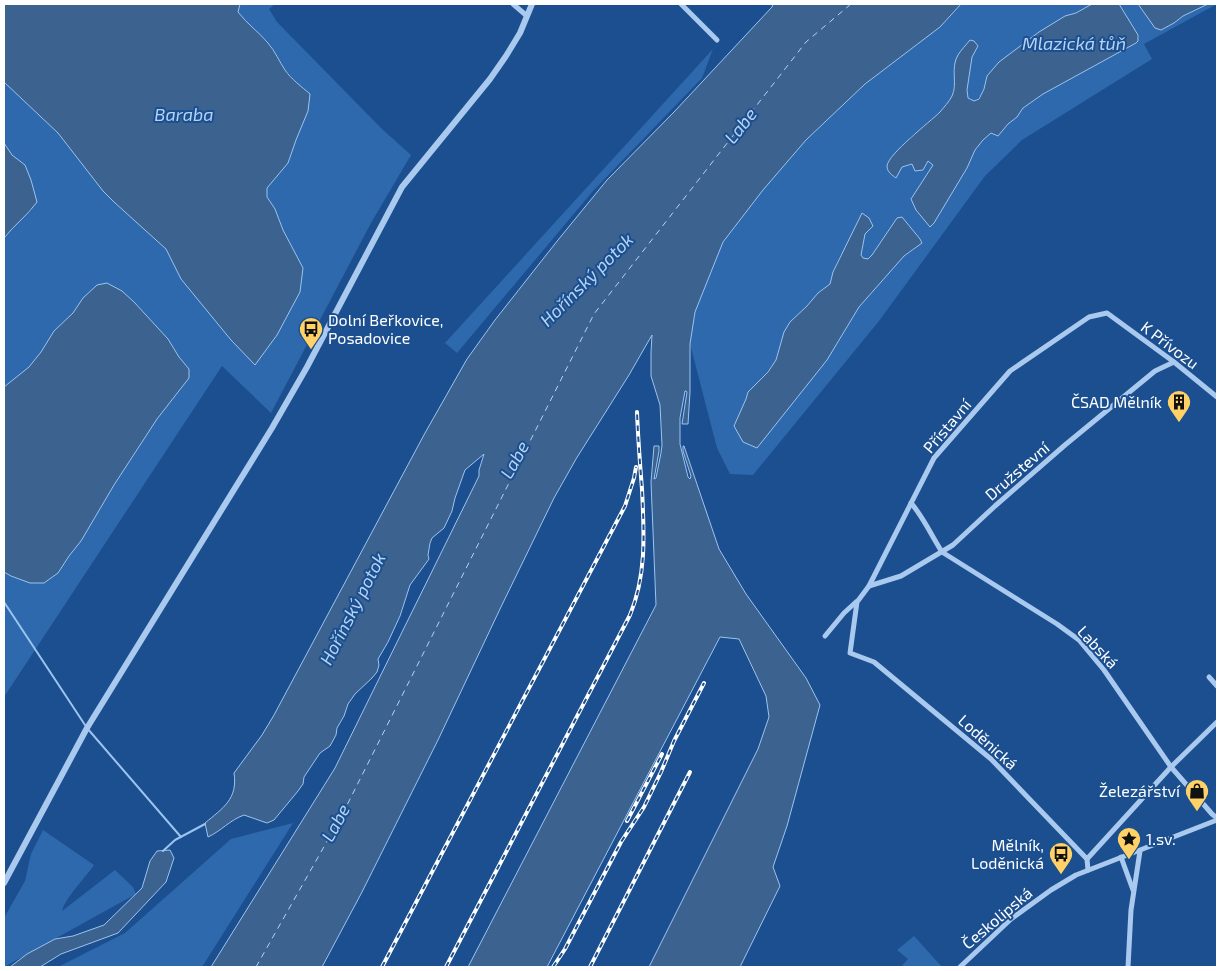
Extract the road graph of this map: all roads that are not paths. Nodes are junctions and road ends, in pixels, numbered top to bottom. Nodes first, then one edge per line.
1 (513, 4) edge
2 (532, 4) edge
3 (682, 4) edge
4 (527, 16) junction
5 (717, 40) dead end
6 (1107, 313) joint
7 (1174, 362) junction
8 (1217, 397) edge
9 (911, 503) junction
10 (942, 552) junction
11 (869, 586) junction
12 (857, 602) junction
13 (825, 636) dead end
14 (850, 653) joint
15 (1209, 677) dead end
16 (1217, 686) edge
17 (1217, 722) edge
18 (1171, 766) junction
19 (1217, 819) edge
20 (1140, 851) junction
21 (1121, 857) junction
22 (1087, 859) junction
23 (1088, 870) junction
24 (4, 883) edge
25 (1134, 891) junction
26 (960, 967) edge
27 (1128, 967) edge

1 - 4 street
2 - 4 street
3 - 5 street
4 - 24 street
6 - 7 street, K Přívozu
6 - 9 street, Přístavní
7 - 8 street, K Přívozu
7 - 10 street, Družstevní
9 - 10 street, Labská
9 - 11 street, Přístavní
10 - 11 street, Družstevní
10 - 18 street, Labská
11 - 12 street, Přístavní
12 - 13 street, Přístavní
12 - 14 street, Přístavní
14 - 22 street, Loděnická
15 - 16 street
17 - 18 street
18 - 19 street, Labská
18 - 22 street
19 - 20 street, Českolipská
20 - 21 street, Českolipská
20 - 25 street
21 - 23 street, Českolipská
21 - 25 street
22 - 23 street
23 - 26 street, Českolipská
25 - 27 street

